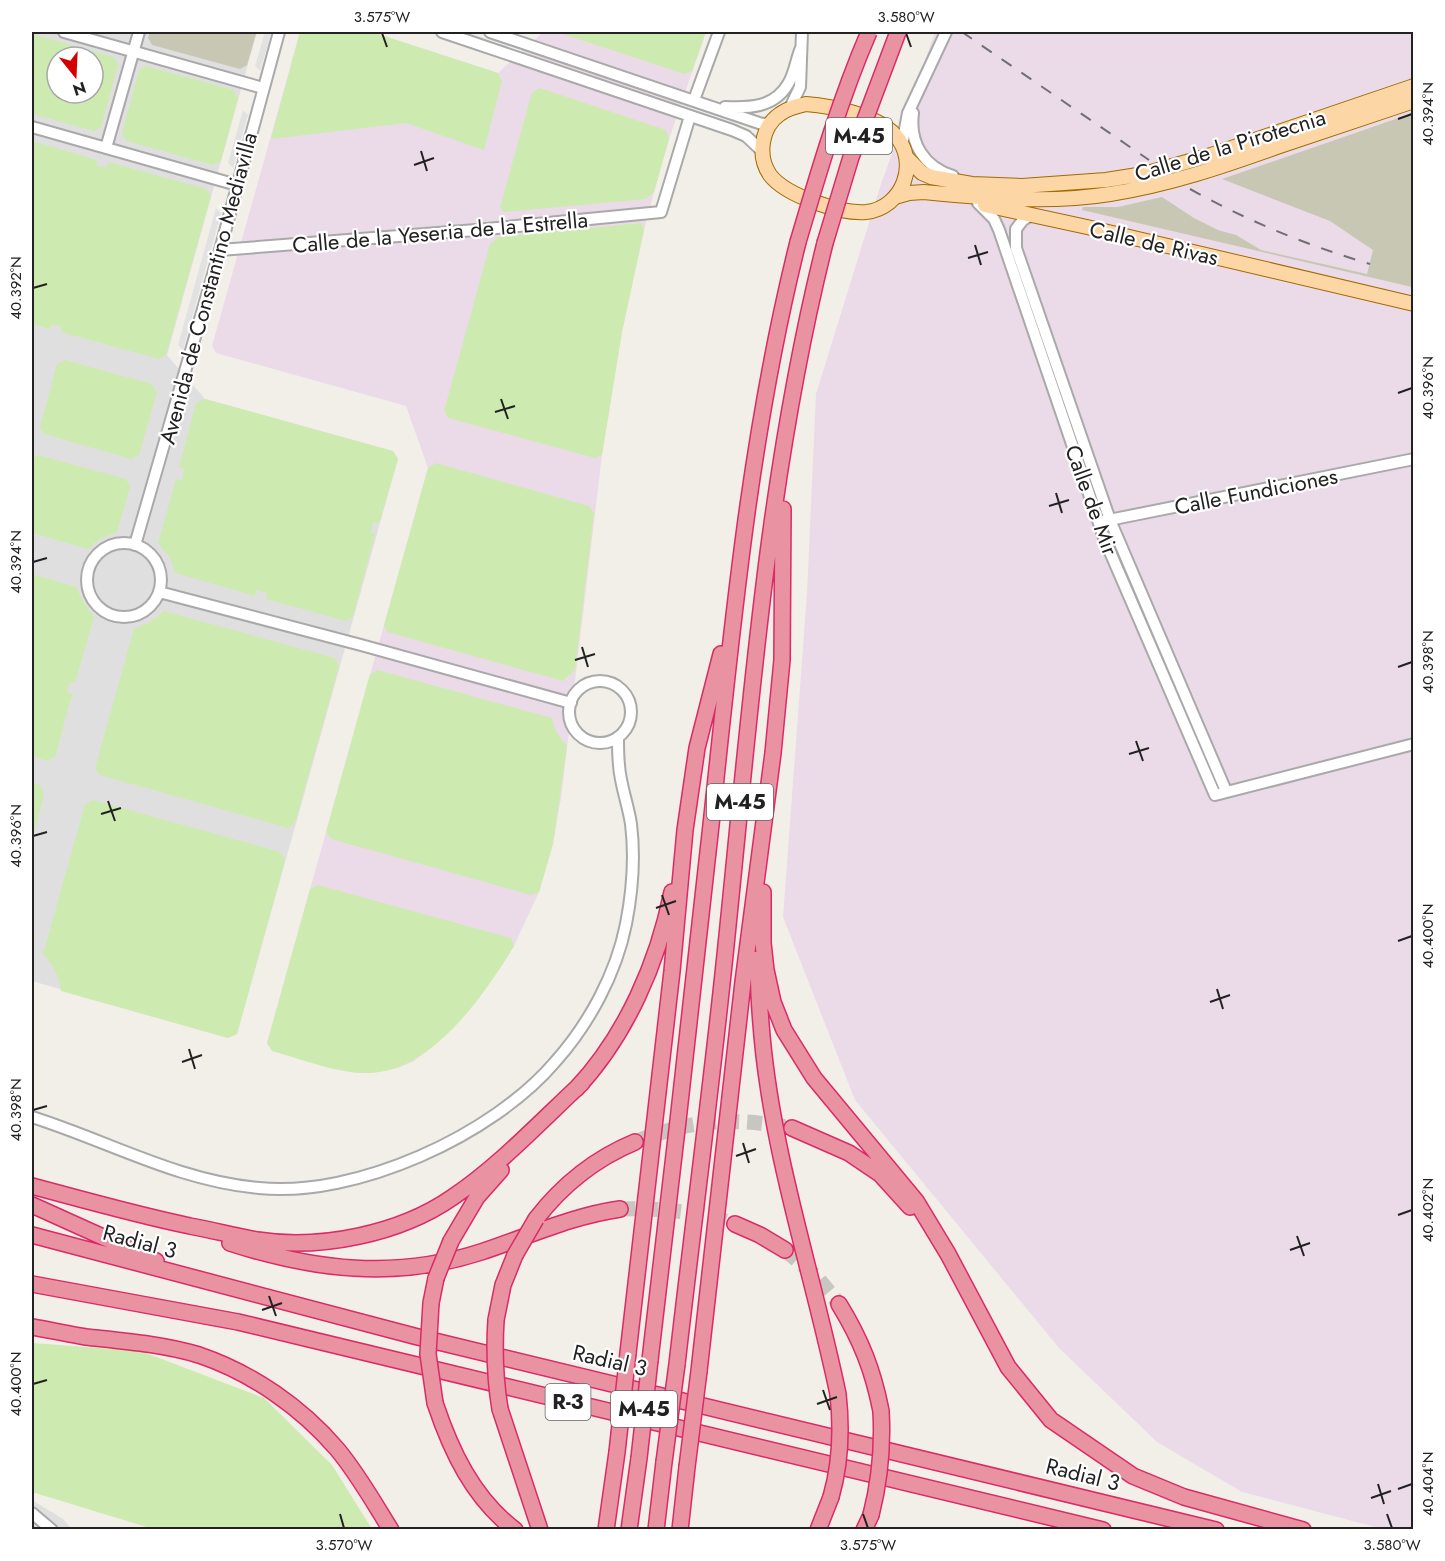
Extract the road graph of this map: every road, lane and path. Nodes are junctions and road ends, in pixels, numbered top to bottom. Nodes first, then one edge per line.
1 (64, 32) edge
2 (139, 32) edge
3 (279, 32) edge
4 (442, 32) edge
5 (490, 32) edge
6 (532, 32) edge
7 (719, 32) edge
8 (802, 32) edge
9 (869, 32) edge
10 (898, 32) edge
11 (946, 32) edge
12 (528, 44) junction
13 (801, 48) junction
14 (134, 51) junction
15 (1413, 86) edge
16 (263, 88) junction
17 (694, 100) junction
18 (915, 101) junction
19 (1413, 101) edge
20 (712, 106) junction
21 (790, 108) junction
22 (690, 116) junction
23 (771, 123) junction
24 (32, 128) edge
25 (106, 148) junction
26 (762, 151) junction
27 (904, 151) junction
28 (237, 185) junction
29 (973, 195) junction
30 (895, 197) junction
31 (1032, 215) junction
32 (220, 250) junction
33 (1413, 304) edge
34 (1413, 459) edge
35 (778, 486) junction
36 (1104, 521) junction
37 (135, 545) junction
38 (159, 592) junction
39 (732, 623) junction
40 (571, 703) junction
41 (618, 737) junction
42 (603, 743) junction
43 (1413, 744) edge
44 (619, 766) junction
45 (769, 796) junction
46 (685, 830) junction
47 (763, 892) junction
48 (582, 1083) junction
49 (32, 1117) edge
50 (792, 1128) tunnel mouth
51 (635, 1142) tunnel mouth
52 (32, 1186) edge
53 (32, 1205) edge
54 (620, 1209) tunnel mouth
55 (158, 1219) junction
56 (735, 1224) tunnel mouth
57 (32, 1235) edge
58 (785, 1250) tunnel mouth
59 (948, 1254) junction
60 (196, 1280) junction
61 (32, 1284) edge
62 (839, 1304) tunnel mouth
63 (32, 1327) edge
64 (354, 1473) junction
65 (32, 1513) edge
66 (867, 1523) edge
67 (52, 1530) edge
68 (384, 1530) edge
69 (391, 1530) edge
70 (515, 1530) edge
71 (540, 1530) edge
72 (606, 1530) edge
73 (629, 1530) edge
74 (656, 1530) edge
75 (680, 1530) edge
76 (818, 1530) edge
77 (1103, 1530) edge
78 (1216, 1530) edge
79 (1303, 1530) edge

1 - 14 street
2 - 14 street
3 - 16 street, Avenida de Constantino Mediavilla
4 - 22 street
5 - 12 street
6 - 12 street
7 - 17 street
8 - 13 street
9 - 39 highway, M-45, bridge
10 - 35 highway, M-45, bridge
11 - 18 street
12 - 17 street
13 - 20 street
13 - 21 street
14 - 16 street
14 - 25 street
15 - 29 main road, Calle de la Pirotecnia
16 - 28 street, Avenida de Constantino Mediavilla
17 - 20 street
18 - 27 street
18 - 29 street
19 - 29 main road, Calle de la Pirotecnia
20 - 23 street
21 - 23 main road
21 - 27 main road
22 - 26 street
22 - 32 street, Calle de la Yeseria de la Estrella
23 - 26 main road
24 - 25 street
25 - 28 street
26 - 30 main road
27 - 29 main road, Calle de la Pirotecnia
27 - 30 main road
28 - 32 street, Avenida de Constantino Mediavilla
29 - 30 main road, Calle de Rivas
29 - 31 main road, Calle de Rivas
29 - 36 street, Calle de Mir
31 - 33 main road, Calle de Rivas
31 - 36 street, Calle de Mir
32 - 37 street, Avenida de Constantino Mediavilla
34 - 36 street, Calle Fundiciones
35 - 45 highway
35 - 74 highway, M-45, bridge
36 - 43 street, Calle de Mir
37 - 38 street
37 - 38 street
38 - 40 street
39 - 46 highway
39 - 73 highway, M-45, bridge
40 - 41 street
40 - 42 street
41 - 42 street
41 - 44 street
42 - 44 street
44 - 49 street
45 - 47 highway
45 - 75 highway, bridge
46 - 48 highway
46 - 72 highway, bridge
47 - 59 highway
47 - 76 highway, bridge
48 - 55 highway
48 - 70 highway, bridge
50 - 59 highway
51 - 71 highway, bridge
52 - 55 highway
53 - 60 highway
54 - 55 highway
56 - 58 highway
57 - 60 highway, Radial 3 / R-3
59 - 79 highway
60 - 78 highway, Radial 3 / R-3
61 - 77 highway, R-3
62 - 66 highway, bridge
63 - 64 highway
64 - 68 highway
64 - 69 highway
65 - 67 street

